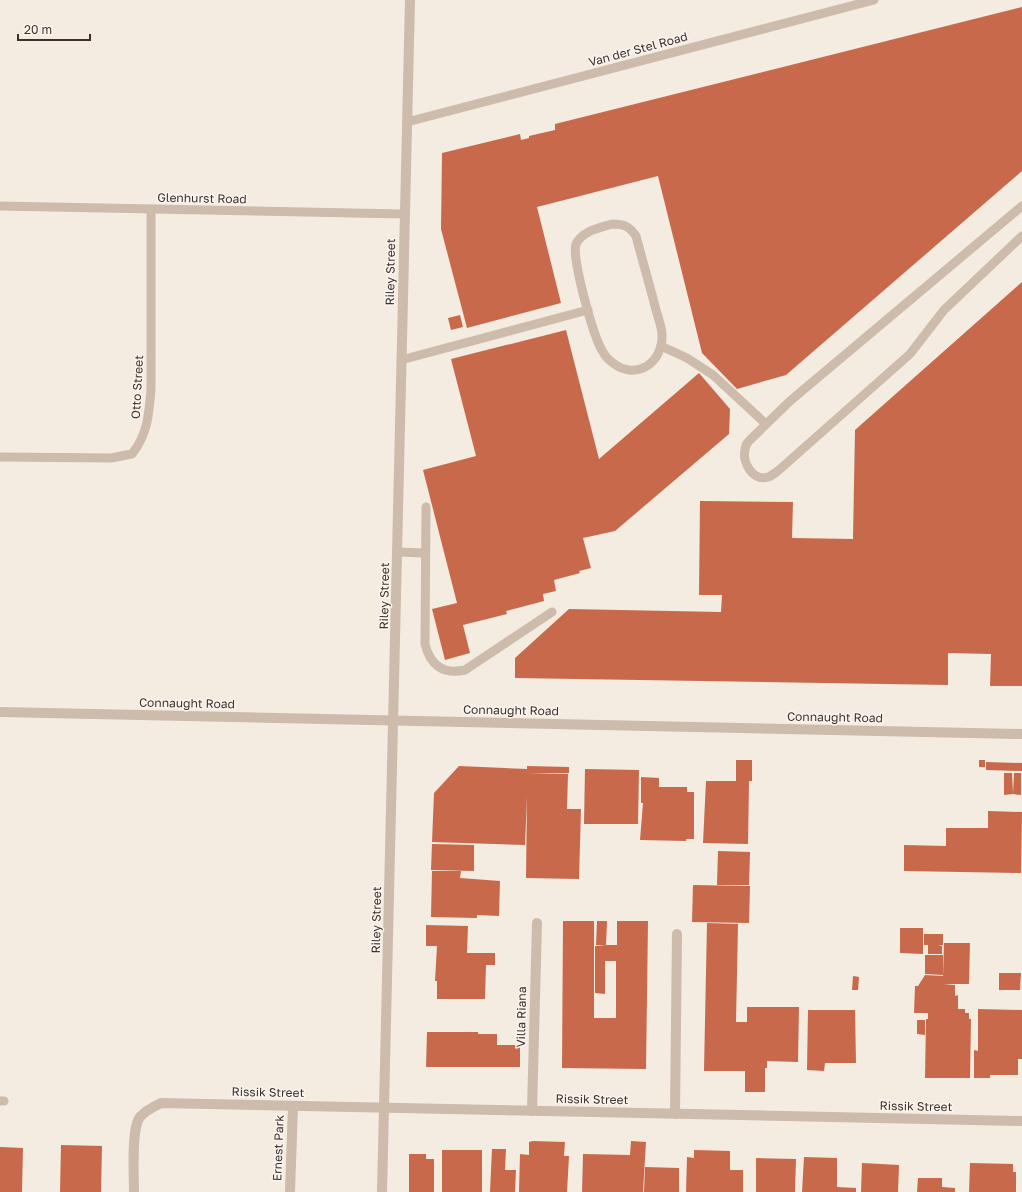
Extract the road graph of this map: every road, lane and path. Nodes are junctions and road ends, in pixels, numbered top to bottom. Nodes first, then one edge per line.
1 (410, 0) edge
2 (874, 0) edge
3 (407, 122) junction
4 (0, 206) edge
5 (1022, 206) edge
6 (151, 209) junction
7 (404, 214) junction
8 (1022, 236) edge
9 (588, 310) junction
10 (662, 346) junction
11 (402, 360) junction
12 (766, 424) junction
13 (0, 456) edge
14 (426, 507) dead end
15 (397, 552) junction
16 (425, 552) junction
17 (552, 612) dead end
18 (0, 712) edge
19 (394, 721) junction
20 (1022, 734) edge
21 (537, 923) dead end
22 (678, 934) dead end
23 (293, 1106) junction
24 (384, 1108) junction
25 (532, 1111) junction
26 (675, 1114) junction
27 (1022, 1121) edge
28 (134, 1192) edge
29 (290, 1192) edge
30 (382, 1192) edge

1 - 3 street, Riley Street
2 - 3 lane, Van der Stel Road
3 - 7 street, Riley Street
4 - 6 lane, Glenhurst Road
5 - 12 lane
6 - 7 lane, Glenhurst Road
6 - 13 lane, Otto Street
7 - 11 street, Riley Street
8 - 12 lane
9 - 10 lane
9 - 10 lane
9 - 11 lane
10 - 12 lane
11 - 15 street, Riley Street
14 - 16 lane
15 - 16 lane
15 - 19 street, Riley Street
16 - 17 lane
18 - 19 street, Connaught Road
19 - 20 street, Connaught Road
19 - 24 street, Riley Street
21 - 25 street, Villa Riana
22 - 26 street
23 - 24 street, Rissik Street
23 - 28 street, Rissik Street
23 - 29 street, Ernest Park
24 - 25 street, Rissik Street
24 - 30 street, Riley Street
25 - 26 street, Rissik Street
26 - 27 street, Rissik Street

